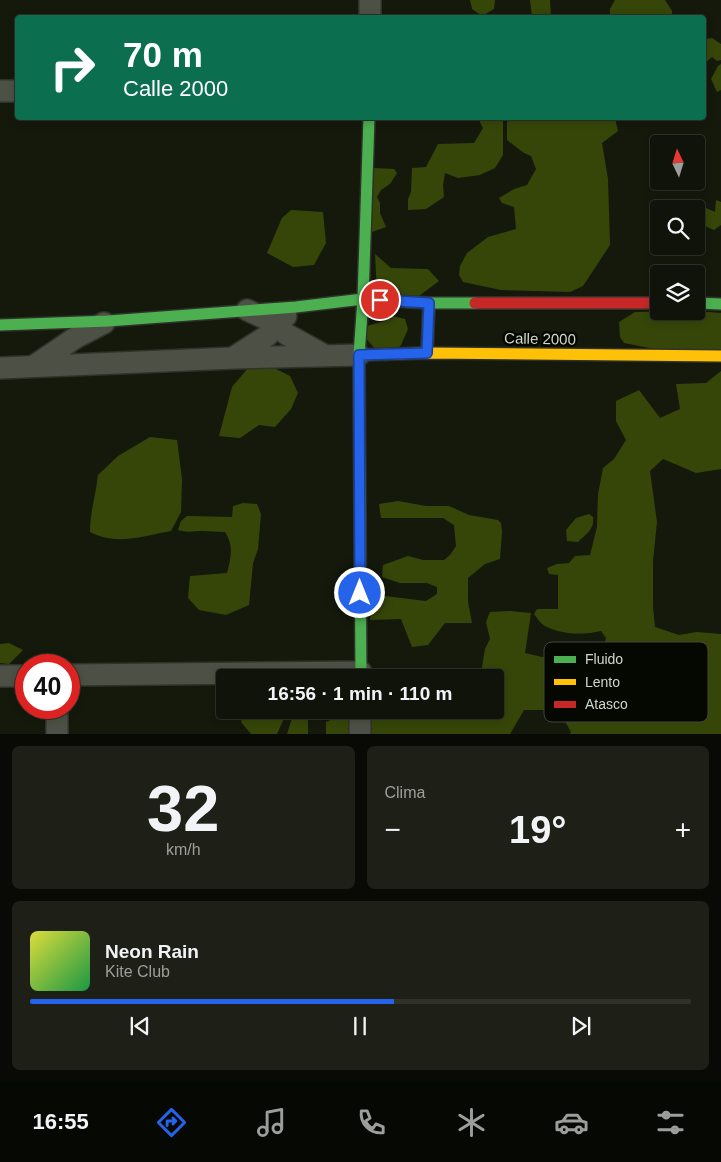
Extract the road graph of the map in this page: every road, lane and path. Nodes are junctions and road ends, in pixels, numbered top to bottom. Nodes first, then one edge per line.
1 (370, 0) edge
2 (370, 15) edge
3 (0, 91) edge
4 (15, 92) edge
5 (369, 120) edge
6 (363, 299) junction
7 (429, 303) junction
8 (650, 303) edge
9 (705, 303) edge
10 (721, 304) edge
11 (296, 308) junction
12 (247, 310) junction
13 (108, 321) junction
14 (277, 324) junction
15 (0, 325) edge
16 (427, 353) junction
17 (359, 355) junction
18 (326, 356) junction
19 (721, 356) edge
20 (234, 358) junction
21 (34, 366) junction
22 (0, 368) edge
23 (361, 669) edge
24 (80, 675) edge
25 (216, 675) edge
26 (0, 676) edge
27 (15, 676) edge
28 (57, 719) edge
29 (360, 719) edge
30 (57, 734) edge
31 (360, 734) edge

1 - 2 street
3 - 4 street
5 - 6 street
6 - 7 street
6 - 11 street
6 - 17 street
7 - 8 street
7 - 16 street
9 - 10 street
11 - 12 street
11 - 14 street
12 - 13 street
12 - 14 street
13 - 15 street
13 - 21 street
14 - 18 street
14 - 20 street
16 - 17 street, Calle 2000
16 - 19 street, Calle 2000
17 - 18 street
17 - 23 street
18 - 20 street
20 - 21 street
21 - 22 street
24 - 25 street
26 - 27 street
28 - 30 street
29 - 31 street

